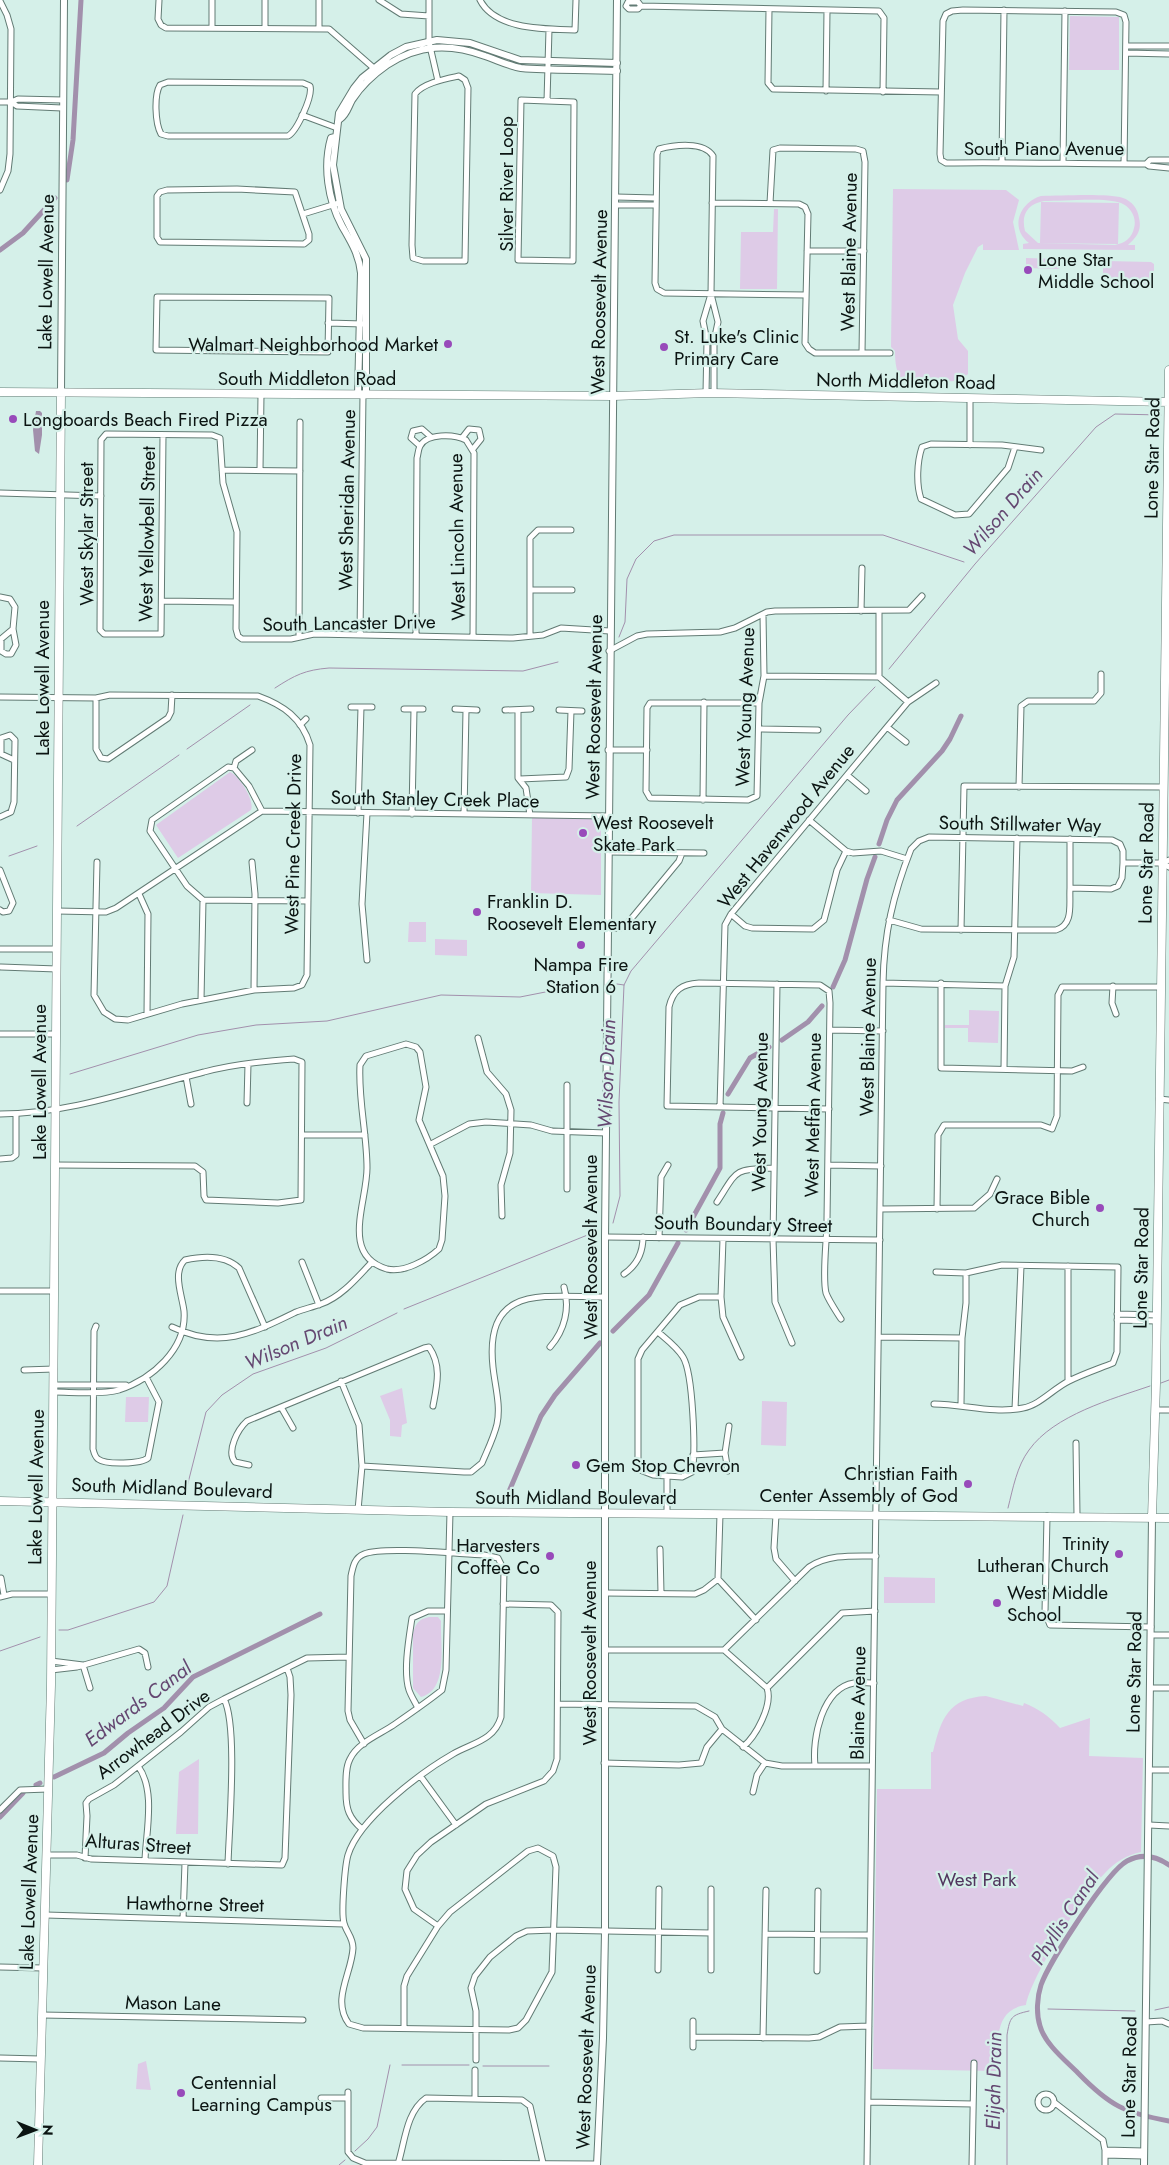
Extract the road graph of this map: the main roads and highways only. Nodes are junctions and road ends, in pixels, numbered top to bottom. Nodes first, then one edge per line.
1 (1169, 370) edge
2 (0, 392) edge
3 (61, 392) junction
4 (613, 396) joint
5 (1169, 402) edge
6 (1168, 497) edge
7 (1168, 585) edge
8 (1167, 749) edge
9 (1167, 864) edge
10 (0, 1501) edge
11 (52, 1501) junction
12 (1152, 1518) junction
13 (1169, 1518) edge
14 (38, 2165) edge

1 - 5 main road, Lone Star Road
2 - 3 main road, South Middleton Road
3 - 4 main road, South Middleton Road
3 - 11 main road, Lake Lowell Avenue
4 - 5 main road, North Middleton Road
5 - 6 main road, Lone Star Road
6 - 7 main road, Lone Star Road
7 - 8 main road, Lone Star Road
8 - 9 main road, Lone Star Road
9 - 12 main road, Lone Star Road
10 - 11 main road, South Midland Boulevard
11 - 12 main road, South Midland Boulevard
11 - 14 main road, Lake Lowell Avenue
12 - 13 main road, South Midland Boulevard

